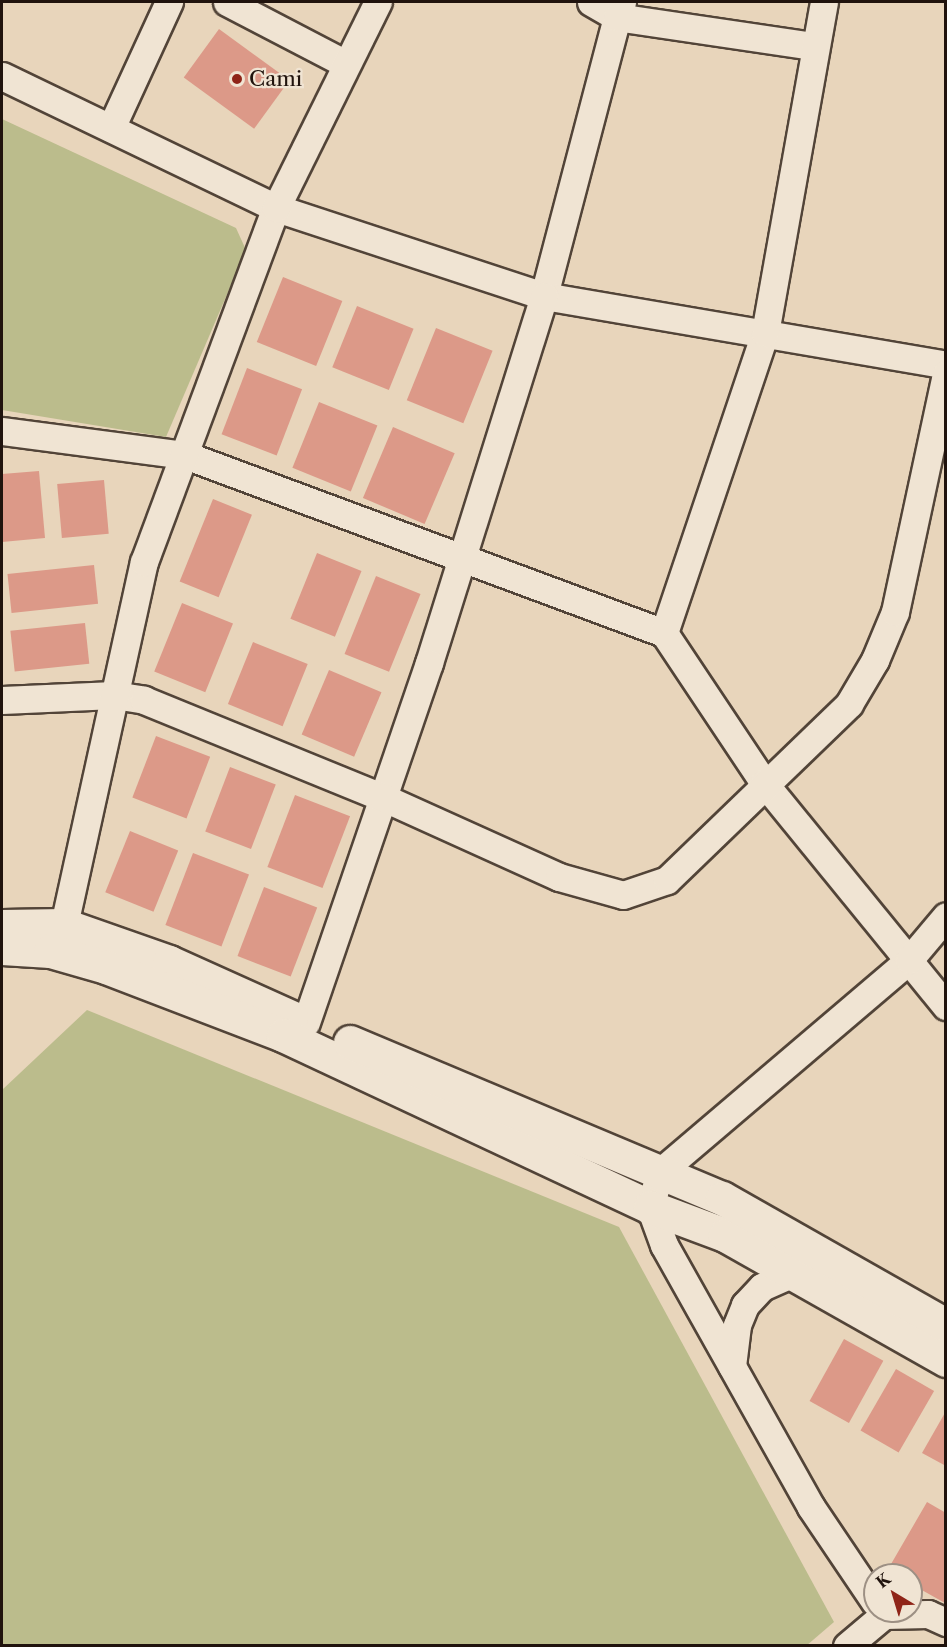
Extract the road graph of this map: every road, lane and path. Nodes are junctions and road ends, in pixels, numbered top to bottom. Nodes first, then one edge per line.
1 (169, 2) edge
2 (227, 2) edge
3 (378, 2) edge
4 (591, 2) edge
5 (824, 2) edge
6 (620, 9) edge
7 (814, 46) junction
8 (346, 64) junction
9 (2, 76) edge
10 (111, 128) junction
11 (276, 208) junction
12 (544, 296) junction
13 (765, 333) junction
14 (945, 365) edge
15 (945, 374) edge
16 (2, 431) edge
17 (185, 455) junction
18 (462, 556) junction
19 (664, 633) junction
20 (114, 695) junction
21 (2, 700) edge
22 (764, 783) junction
23 (382, 796) junction
24 (945, 916) edge
25 (64, 925) junction
26 (2, 926) edge
27 (2, 948) edge
28 (909, 960) junction
29 (945, 1006) edge
30 (306, 1023) junction
31 (660, 1172) junction
32 (650, 1207) junction
33 (793, 1274) junction
34 (945, 1326) edge
35 (945, 1360) edge
36 (732, 1366) junction
37 (863, 1584) edge
38 (923, 1614) edge
39 (945, 1622) edge
40 (868, 1623) edge
41 (847, 1646) edge

1 - 10 street
2 - 8 street
3 - 8 street
4 - 6 street
5 - 7 street
6 - 7 street
6 - 12 street
7 - 13 street
8 - 11 street
9 - 10 street
10 - 11 street
11 - 12 street
11 - 17 street
12 - 13 street
12 - 18 street
13 - 14 street
13 - 19 street
15 - 22 street
16 - 17 street
17 - 18 street
17 - 20 street
18 - 19 street
18 - 23 street
19 - 22 street
20 - 21 street
20 - 23 street
20 - 25 street
22 - 23 street
22 - 28 street
23 - 30 street
24 - 28 street
25 - 26 street
25 - 30 street
27 - 32 street
28 - 29 street
28 - 31 street
30 - 31 street
31 - 32 street
31 - 34 street
32 - 33 street
32 - 36 street
33 - 35 street
33 - 36 street
36 - 37 street
38 - 39 street
40 - 41 street

